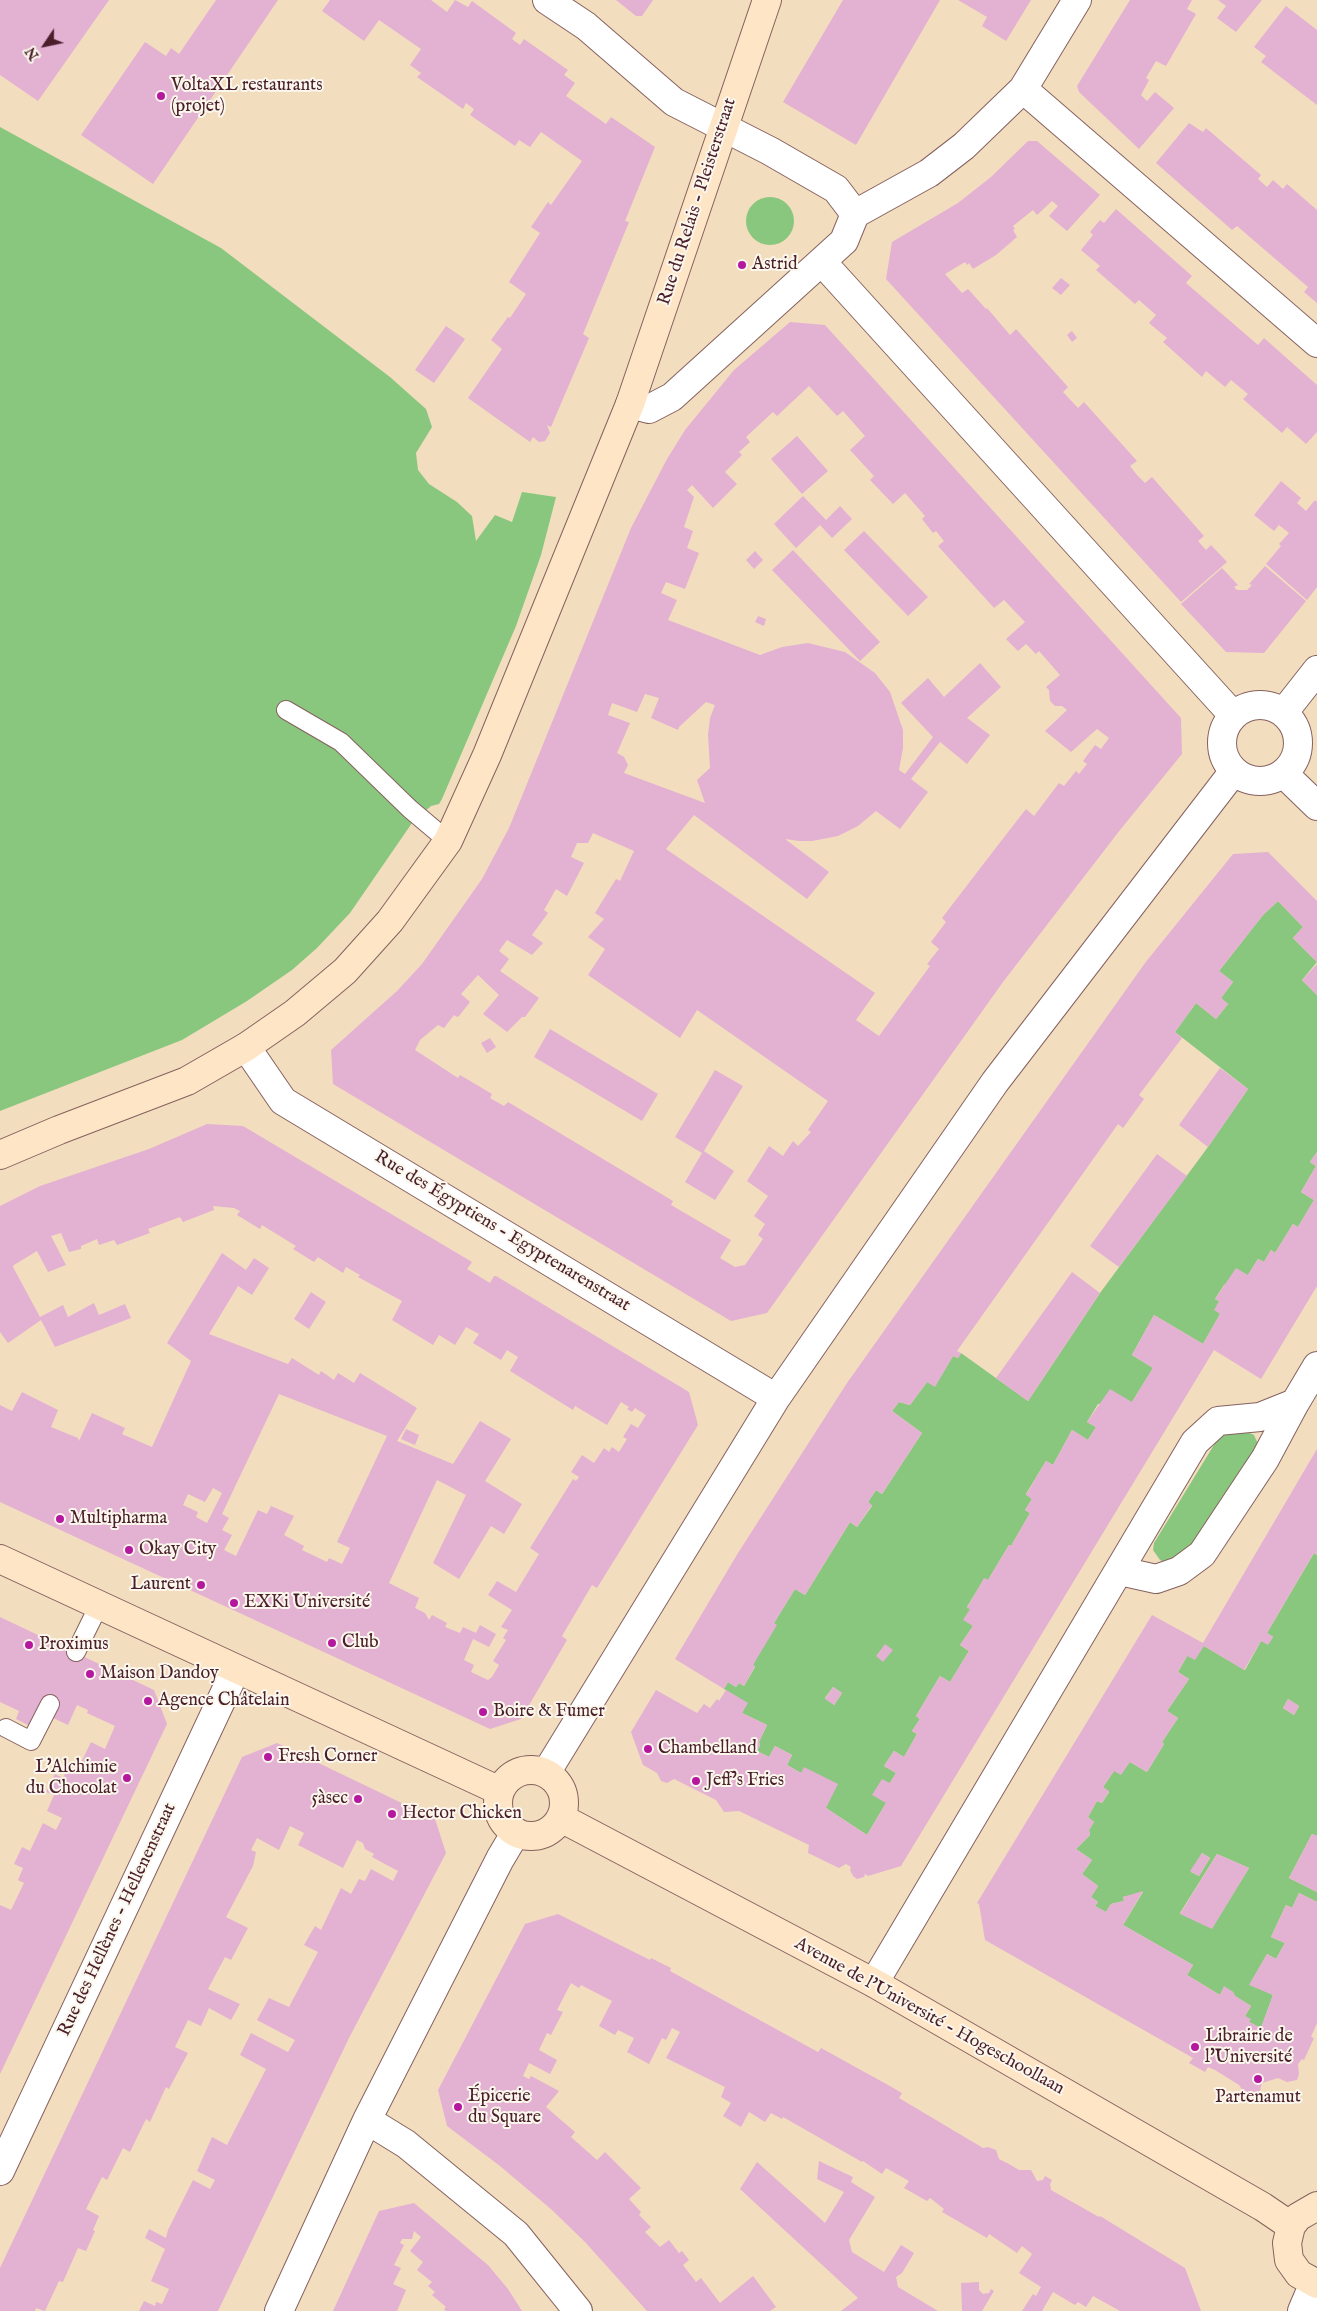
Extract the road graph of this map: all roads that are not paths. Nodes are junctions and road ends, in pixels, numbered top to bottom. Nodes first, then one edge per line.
1 (546, 0) edge
2 (766, 0) edge
3 (1078, 0) edge
4 (1022, 89) junction
5 (724, 128) junction
6 (855, 214) junction
7 (822, 262) junction
8 (1317, 343) edge
9 (630, 404) junction
10 (1317, 670) edge
11 (286, 710) dead end
12 (1284, 712) junction
13 (1233, 715) junction
14 (1234, 771) junction
15 (1284, 774) junction
16 (1317, 806) edge
17 (448, 841) junction
18 (246, 1047) junction
19 (0, 1155) edge
20 (1317, 1366) edge
21 (776, 1398) junction
22 (1295, 1403) junction
23 (0, 1559) edge
24 (1120, 1571) junction
25 (99, 1605) junction
26 (76, 1652) dead end
27 (236, 1669) junction
28 (50, 1704) dead end
29 (6, 1728) dead end
30 (546, 1773) junction
31 (500, 1791) junction
32 (561, 1818) junction
33 (516, 1832) junction
34 (874, 1983) junction
35 (367, 2120) junction
36 (0, 2171) edge
37 (1317, 2206) edge
38 (1291, 2226) junction
39 (1315, 2284) edge
40 (279, 2311) edge
41 (578, 2311) edge
42 (1302, 2311) edge

1 - 5 street
2 - 5 street, Rue du Relais - Pleisterstraat
3 - 4 street
4 - 6 street
4 - 8 street
5 - 6 street
5 - 9 street, Rue du Relais - Pleisterstraat
6 - 7 street
7 - 9 street
7 - 13 street
9 - 17 street, Rue du Relais - Pleisterstraat
10 - 12 street
11 - 17 lane
12 - 13 street
12 - 15 street
13 - 14 street
14 - 15 street
14 - 21 street
15 - 16 street
17 - 18 street, Rue du Relais - Pleisterstraat
18 - 19 street, Rue du Relais - Pleisterstraat
18 - 21 street, Rue des Égyptiens - Egyptenarenstraat
20 - 22 street
21 - 30 street
22 - 24 street
22 - 24 street
23 - 25 street
24 - 34 street
25 - 26 lane
25 - 27 street
27 - 31 street
27 - 36 street, Rue des Hellènes - Hellenenstraat
28 - 29 lane
30 - 31 street
30 - 32 street
31 - 33 street
32 - 33 street
32 - 34 street, Avenue de l'Université - Hogeschoollaan
33 - 35 street
34 - 38 street, Avenue de l'Université - Hogeschoollaan
35 - 40 street
35 - 41 street
37 - 38 street
38 - 39 street
39 - 42 street

